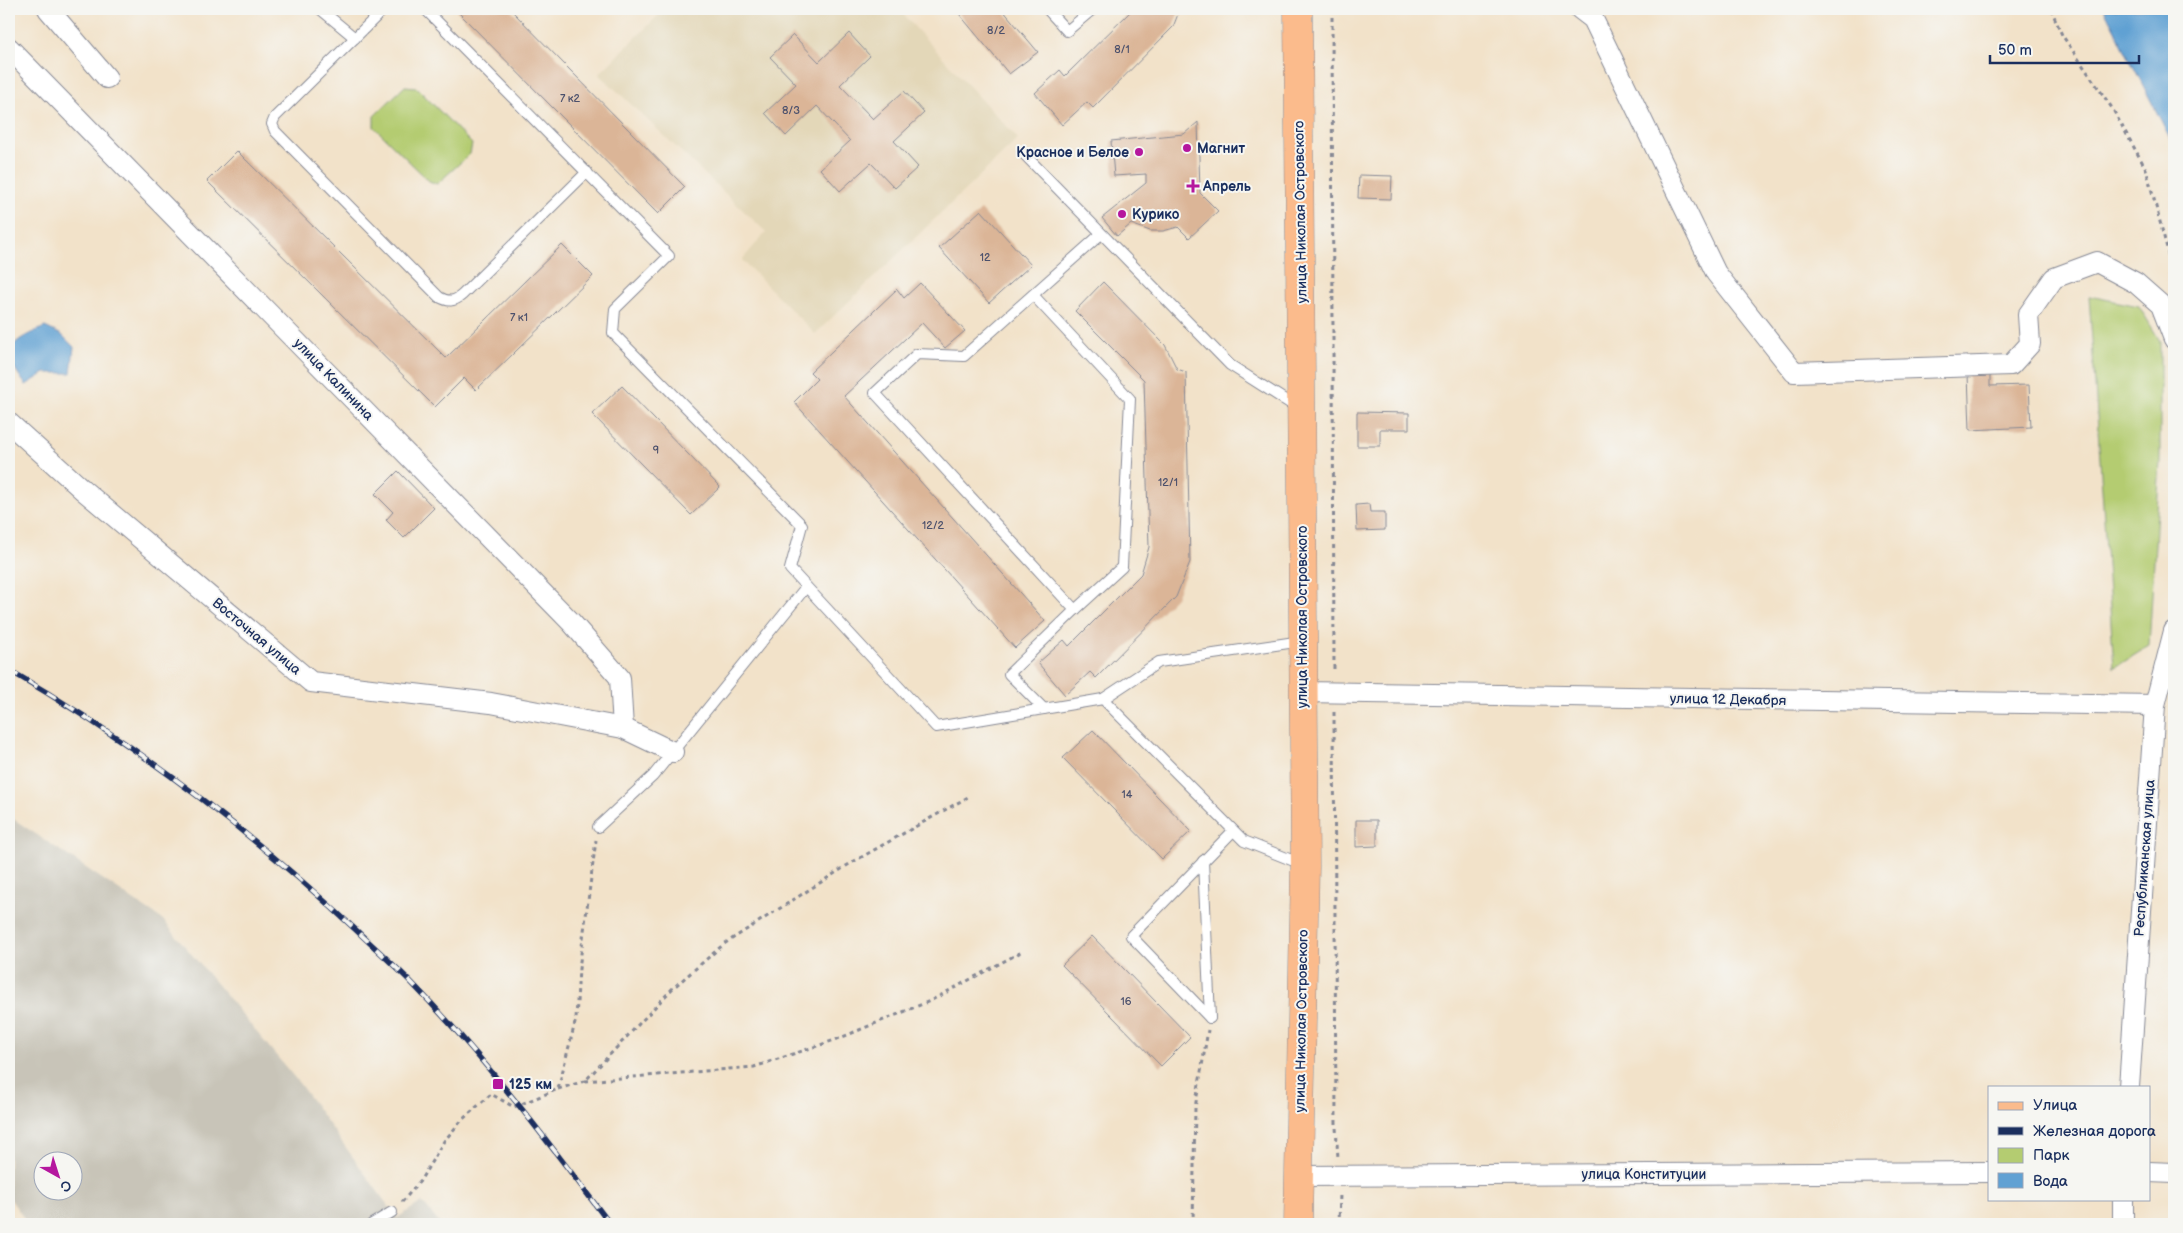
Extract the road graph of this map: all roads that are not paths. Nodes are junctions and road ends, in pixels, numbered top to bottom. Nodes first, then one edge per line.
1 (48, 9) edge
2 (320, 9) edge
3 (384, 9) edge
4 (425, 9) edge
5 (1047, 9) edge
6 (1093, 9) edge
7 (1298, 9) edge
8 (1580, 9) edge
9 (355, 38) junction
10 (9, 48) edge
11 (107, 78) dead end
12 (1022, 152) dead end
13 (587, 172) junction
14 (1101, 234) junction
15 (1033, 295) junction
16 (2174, 339) edge
17 (1302, 411) junction
18 (9, 423) edge
19 (806, 587) junction
20 (1075, 610) junction
21 (2174, 631) edge
22 (1303, 641) junction
23 (2168, 682) edge
24 (1302, 692) junction
25 (1103, 699) junction
26 (2155, 705) junction
27 (1044, 709) junction
28 (624, 728) junction
29 (673, 752) junction
30 (598, 827) road end
31 (1233, 831) junction
32 (1203, 861) junction
33 (1304, 866) junction
34 (2128, 1086) edge
35 (1988, 1172) edge
36 (2150, 1172) edge
37 (2174, 1174) edge
38 (1298, 1176) junction
39 (2123, 1200) edge
40 (392, 1212) road end
41 (372, 1224) edge
42 (1298, 1224) edge
43 (2123, 1224) edge

1 - 11 street
2 - 9 lane
3 - 9 lane
4 - 13 lane
5 - 6 lane
7 - 17 main road, улица Николая Островского
8 - 16 street
9 - 13 lane
10 - 28 street, улица Калинина
12 - 14 lane
13 - 19 lane
14 - 15 lane
14 - 17 lane
15 - 20 lane
15 - 20 lane
17 - 22 main road, улица Николая Островского
18 - 28 street, Восточная улица
19 - 27 lane
19 - 29 lane
20 - 27 lane
21 - 23 street, Республиканская улица
22 - 24 main road, улица Николая Островского
22 - 25 lane
23 - 26 street, Республиканская улица
24 - 26 street, улица 12 Декабря
24 - 33 main road, улица Николая Островского
25 - 27 lane
25 - 31 lane
26 - 34 street, Республиканская улица
28 - 29 street, Восточная улица
29 - 30 lane
31 - 32 lane
31 - 33 lane
32 - 32 lane
33 - 38 main road, улица Николая Островского
35 - 38 street, улица Конституции
36 - 37 street
38 - 42 main road, улица Николая Островского
39 - 43 street
40 - 41 lane

